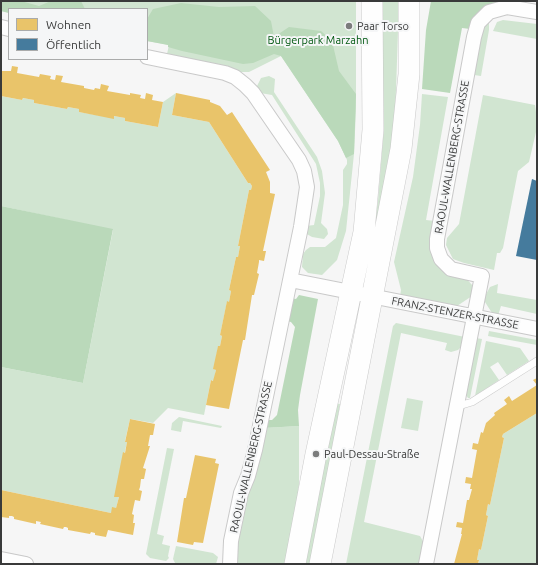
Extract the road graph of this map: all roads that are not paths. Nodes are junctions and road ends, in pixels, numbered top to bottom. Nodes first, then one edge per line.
1 (372, 1) edge
2 (409, 1) edge
3 (537, 12) edge
4 (148, 57) edge
5 (290, 280) junction
6 (352, 292) junction
7 (373, 297) junction
8 (474, 316) junction
9 (537, 329) edge
10 (537, 361) edge
11 (457, 404) junction
12 (1, 559) edge
13 (26, 564) edge
14 (230, 564) edge
15 (296, 564) edge
16 (320, 564) edge
17 (426, 564) edge

1 - 6 main road
2 - 7 main road
3 - 8 street, RAOUL-WALLENBERG-STRASSE
4 - 5 street, RAOUL-WALLENBERG-STRASSE
5 - 6 street
5 - 14 street, RAOUL-WALLENBERG-STRASSE
6 - 7 street
6 - 15 main road
7 - 8 street, FRANZ-STENZER-STRASSE
7 - 16 main road
8 - 9 street, FRANZ-STENZER-STRASSE
8 - 11 street, RAOUL-WALLENBERG-STRASSE
10 - 11 lane
11 - 17 street, RAOUL-WALLENBERG-STRASSE
12 - 13 street

